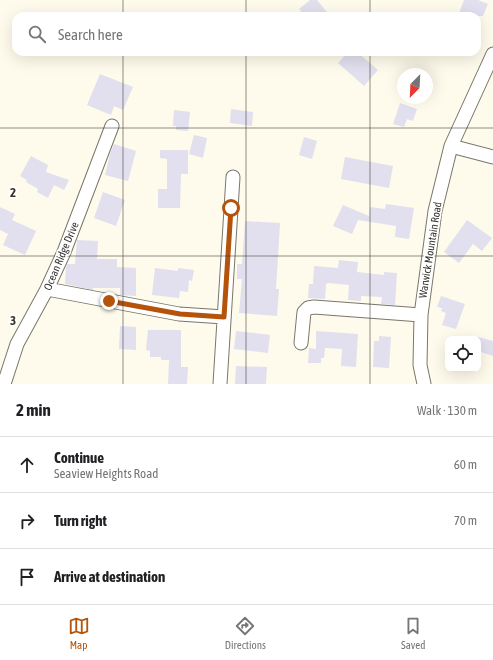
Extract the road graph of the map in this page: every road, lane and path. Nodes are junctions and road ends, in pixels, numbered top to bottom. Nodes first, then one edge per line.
1 (493, 54) edge
2 (112, 126) dead end
3 (451, 146) junction
4 (493, 157) edge
5 (233, 177) dead end
6 (47, 289) junction
7 (421, 315) junction
8 (224, 317) junction
9 (301, 343) dead end
10 (4, 384) edge
11 (220, 384) edge
12 (424, 384) edge

1 - 3 street, Warwick Mountain Road
2 - 6 street, Ocean Ridge Drive
3 - 4 street
3 - 7 street, Warwick Mountain Road
5 - 8 street
6 - 8 street
6 - 10 street, Ocean Ridge Drive
7 - 9 street
7 - 12 street, Warwick Mountain Road
8 - 11 street

